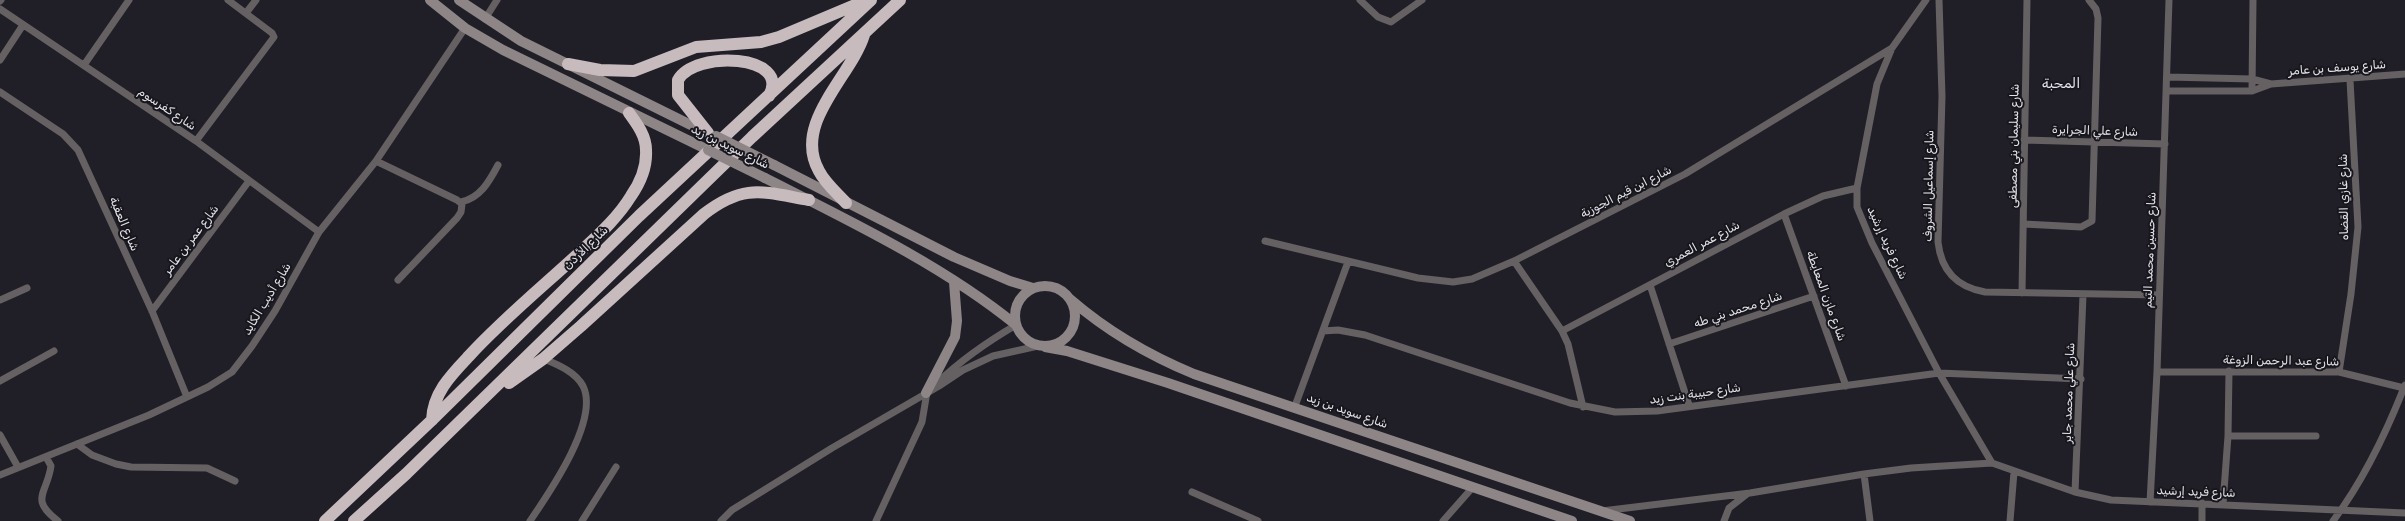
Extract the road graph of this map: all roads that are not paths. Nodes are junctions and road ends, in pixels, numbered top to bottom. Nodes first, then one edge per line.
1 (130, 0) edge
2 (228, 0) edge
3 (256, 0) edge
4 (430, 0) edge
5 (459, 0) edge
6 (497, 0) edge
7 (867, 0) edge
8 (871, 0) edge
9 (900, 0) edge
10 (1360, 0) edge
11 (1422, 0) edge
12 (1926, 0) edge
13 (1939, 0) edge
14 (2027, 0) edge
15 (2089, 0) edge
16 (2169, 0) edge
17 (2253, 0) edge
18 (0, 9) edge
19 (246, 13) junction
20 (485, 19) junction
21 (23, 25) junction
22 (465, 28) junction
23 (866, 32) junction
24 (1892, 48) junction
25 (0, 60) edge
26 (568, 64) junction
27 (84, 65) junction
28 (2405, 74) edge
29 (2168, 77) junction
30 (2252, 79) junction
31 (2350, 80) junction
32 (2271, 84) junction
33 (2167, 91) junction
34 (2252, 91) junction
35 (0, 92) edge
36 (765, 100) junction
37 (629, 113) junction
38 (712, 135) junction
39 (2024, 140) junction
40 (2094, 141) junction
41 (196, 142) junction
42 (2165, 144) junction
43 (376, 161) junction
44 (498, 165) dead end
45 (249, 181) junction
46 (1857, 188) junction
47 (809, 200) junction
48 (461, 202) junction
49 (846, 204) junction
50 (1784, 214) junction
51 (2024, 224) junction
52 (319, 232) junction
53 (1265, 241) dead end
54 (1514, 261) junction
55 (1348, 262) junction
56 (398, 280) dead end
57 (954, 282) junction
58 (1650, 284) junction
59 (27, 288) dead end
60 (1034, 288) junction
61 (2022, 293) junction
62 (2083, 295) junction
63 (1814, 296) junction
64 (2158, 296) junction
65 (1070, 299) junction
66 (0, 300) edge
67 (152, 311) junction
68 (1016, 325) junction
69 (1323, 331) junction
70 (1562, 331) junction
71 (1669, 344) junction
72 (1042, 346) junction
73 (54, 352) dead end
74 (529, 354) junction
75 (543, 358) junction
76 (2229, 371) junction
77 (2157, 372) junction
78 (2339, 372) junction
79 (1939, 373) junction
80 (2081, 379) junction
81 (0, 381) edge
82 (1846, 386) junction
83 (2404, 386) edge
84 (926, 393) junction
85 (187, 397) junction
86 (1689, 405) junction
87 (1295, 406) junction
88 (1584, 406) junction
89 (464, 418) junction
90 (432, 420) junction
91 (0, 435) edge
92 (2228, 436) junction
93 (2316, 436) dead end
94 (77, 444) junction
95 (46, 457) junction
96 (1992, 463) junction
97 (18, 467) junction
98 (616, 467) dead end
99 (2014, 472) junction
100 (1864, 474) junction
101 (0, 475) edge
102 (235, 481) dead end
103 (1473, 487) junction
104 (1192, 492) dead end
105 (2075, 492) junction
106 (1750, 493) junction
107 (2150, 502) junction
108 (2202, 502) junction
109 (2223, 504) junction
110 (2342, 508) junction
111 (1600, 511) junction
112 (2405, 513) edge
113 (58, 521) edge
114 (325, 521) edge
115 (354, 521) edge
116 (530, 521) edge
117 (582, 521) edge
118 (722, 521) edge
119 (876, 521) edge
120 (1258, 521) edge
121 (1443, 521) edge
122 (1572, 521) edge
123 (1630, 521) edge
124 (1724, 521) edge
125 (1870, 521) edge
126 (2010, 521) edge
127 (2202, 521) edge
128 (2333, 521) edge

1 - 27 street
2 - 19 street
3 - 19 street
4 - 22 main road, شارع سويد بن زيد
5 - 20 main road, شارع سويد بن زيد
6 - 20 street
7 - 26 highway
8 - 36 highway, شارع الأردن
9 - 23 highway
10 - 11 street
12 - 24 street
13 - 61 street, شارع إسماعيل الشروف
14 - 39 street, شارع سليمان بني مصطفى
15 - 40 street
16 - 29 street, شارع حسين محمد التيم
17 - 30 street
18 - 21 street, شارع كفرسوم
19 - 41 street
20 - 26 main road, شارع سويد بن زيد
21 - 25 street
21 - 27 street, شارع كفرسوم
22 - 37 main road, شارع سويد بن زيد
22 - 43 street, شارع أديب الكايد
23 - 49 highway
23 - 74 highway
24 - 46 street, شارع فريد إرشيد
24 - 54 street, شارع ابن قيم الجوزية
26 - 38 main road, شارع سويد بن زيد
27 - 41 street, شارع كفرسوم
28 - 31 street, شارع يوسف بن عامر
29 - 30 street, شارع يوسف بن عامر
29 - 33 street, شارع حسين محمد التيم
30 - 32 street, شارع يوسف بن عامر
30 - 34 street
31 - 32 street, شارع يوسف بن عامر
31 - 78 street, شارع غازي القضاه
32 - 34 street, شارع يوسف بن عامر
33 - 34 street, شارع يوسف بن عامر
33 - 42 street, شارع حسين محمد التيم
35 - 67 street, شارع العقبة
36 - 38 highway
36 - 90 highway, شارع الأردن
37 - 47 main road, شارع سويد بن زيد, bridge
37 - 90 highway
38 - 49 main road, شارع سويد بن زيد, bridge
39 - 40 street, شارع علي الجرايرة
39 - 51 street, شارع سليمان بني مصطفى
40 - 42 street, شارع علي الجرايرة
40 - 51 street
41 - 45 street, شارع كفرسوم
42 - 64 street, شارع حسين محمد التيم
43 - 48 street
43 - 52 street, شارع أديب الكايد
44 - 48 street
45 - 52 street, شارع كفرسوم
45 - 67 street, شارع عمر بن عامر
46 - 50 street, شارع عمر العمري
46 - 79 street, شارع فريد إرشيد
47 - 57 main road, شارع سويد بن زيد
47 - 75 highway
48 - 56 street
49 - 60 main road, شارع سويد بن زيد
50 - 58 street, شارع عمر العمري
50 - 63 street, شارع مازن المعايطة
51 - 61 street, شارع سليمان بني مصطفى
52 - 85 street, شارع أديب الكايد
53 - 55 street, شارع ابن قيم الجوزية
54 - 55 street, شارع ابن قيم الجوزية
54 - 70 street
55 - 69 street
57 - 68 main road, شارع سويد بن زيد
57 - 84 main road
58 - 70 street, شارع عمر العمري
58 - 71 street
59 - 66 street
60 - 65 main road
60 - 68 main road
61 - 62 street, شارع إسماعيل الشروف
62 - 64 street, شارع إسماعيل الشروف
62 - 80 street, شارع علي محمد جابر
63 - 71 street, شارع محمد بني طه
63 - 82 street, شارع مازن المعايطة
64 - 77 street, شارع حسين محمد التيم
65 - 72 main road
65 - 87 main road, شارع سويد بن زيد
67 - 85 street, شارع العقبة
68 - 72 main road
68 - 84 street
69 - 87 street
69 - 88 street, شارع حبيبة بنت زيد
70 - 88 street
71 - 86 street
72 - 84 street
72 - 103 main road
73 - 81 street
74 - 75 street
74 - 89 highway
75 - 89 highway
75 - 116 street
76 - 77 street, شارع عبد الرحمن الزوغة
76 - 78 street, شارع عبد الرحمن الزوغة
76 - 92 street
77 - 107 street, شارع حسين محمد التيم
78 - 83 street, شارع عبد الرحمن الزوغة
79 - 80 street, شارع حبيبة بنت زيد
79 - 82 street, شارع حبيبة بنت زيد
79 - 96 street, شارع فريد إرشيد
80 - 105 street, شارع علي محمد جابر
82 - 86 street, شارع حبيبة بنت زيد
83 - 110 street
84 - 118 street
84 - 119 street
85 - 94 street, شارع أديب الكايد
86 - 88 street, شارع حبيبة بنت زيد
87 - 111 main road, شارع سويد بن زيد
89 - 115 highway
90 - 114 highway, شارع الأردن
91 - 97 street
92 - 93 street
92 - 109 street
94 - 95 street, شارع أديب الكايد
94 - 102 street
95 - 97 street, شارع أديب الكايد
95 - 113 street
96 - 99 street, شارع فريد إرشيد
96 - 100 street, شارع فريد إرشيد
97 - 101 street, شارع أديب الكايد
98 - 117 street
99 - 105 street, شارع فريد إرشيد
99 - 126 street
100 - 106 street, شارع فريد إرشيد
100 - 125 street
103 - 121 street
103 - 122 main road
104 - 120 street
105 - 107 street, شارع فريد إرشيد
106 - 111 street, شارع فريد إرشيد
106 - 124 street, شارع فريد إرشيد
107 - 108 street, شارع فريد إرشيد
108 - 109 street, شارع فريد إرشيد
108 - 127 street
109 - 110 street, شارع فريد إرشيد
110 - 112 street, شارع فريد إرشيد
110 - 128 street
111 - 123 main road, شارع سويد بن زيد

